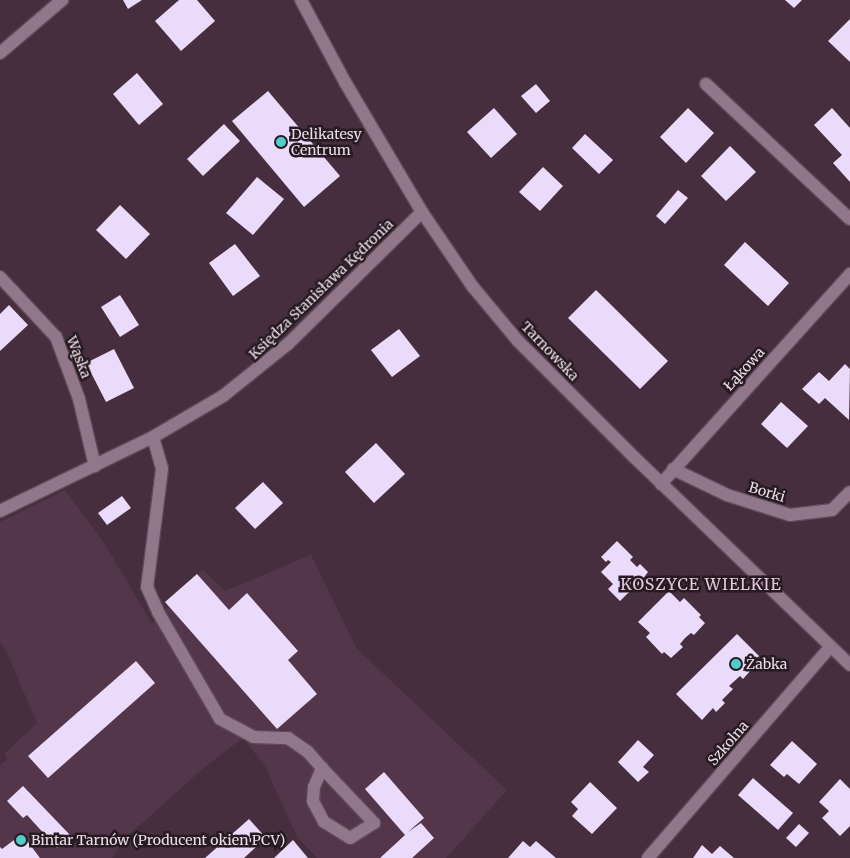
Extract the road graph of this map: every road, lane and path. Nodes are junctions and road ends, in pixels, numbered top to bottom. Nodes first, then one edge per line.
1 (62, 0) edge
2 (302, 0) edge
3 (0, 53) edge
4 (706, 84) dead end
5 (422, 212) junction
6 (850, 219) edge
7 (850, 274) edge
8 (0, 277) edge
9 (153, 437) junction
10 (95, 466) junction
11 (673, 469) junction
12 (660, 484) junction
13 (850, 492) edge
14 (0, 511) edge
15 (830, 647) junction
16 (850, 665) edge
17 (322, 768) junction
18 (648, 858) edge

1 - 3 street
2 - 5 street, Tarnowska
4 - 6 street
5 - 9 street, Księdza Stanisława Kędronia
5 - 12 street, Tarnowska
7 - 11 street, Łąkowa
8 - 10 street, Wąska
9 - 10 street, Księdza Stanisława Kędronia
9 - 17 street
10 - 14 street, Księdza Stanisława Kędronia
11 - 12 street, Łąkowa
11 - 13 street, Borki
12 - 15 street, Tarnowska
15 - 16 street, Tarnowska
15 - 18 street, Szkolna
17 - 17 street

